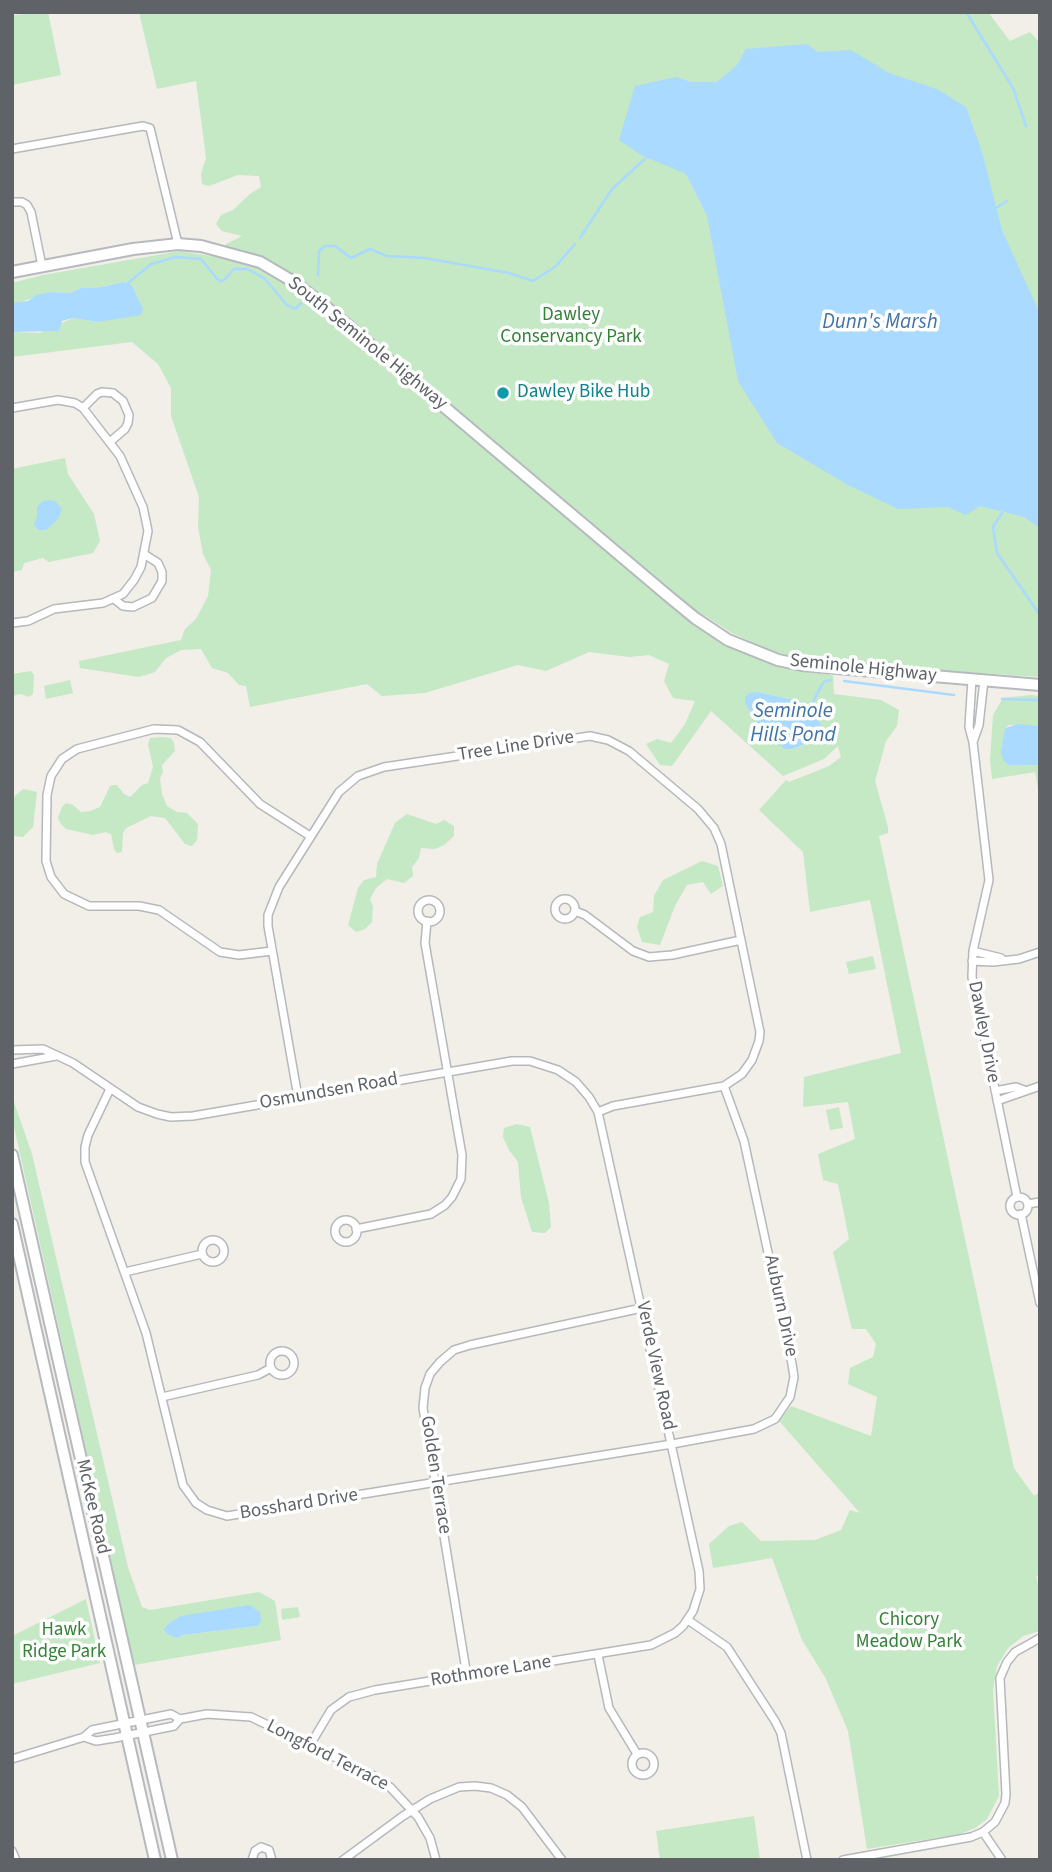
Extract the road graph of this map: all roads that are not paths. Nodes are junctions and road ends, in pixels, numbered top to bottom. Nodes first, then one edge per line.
1 (12, 149) edge
2 (12, 202) edge
3 (178, 244) junction
4 (42, 266) junction
5 (12, 272) edge
6 (12, 408) edge
7 (83, 408) junction
8 (111, 441) junction
9 (535, 485) joint
10 (145, 554) junction
11 (114, 599) junction
12 (12, 623) edge
13 (972, 679) junction
14 (984, 680) junction
15 (1040, 685) edge
16 (973, 742) junction
17 (310, 836) junction
18 (575, 911) dead end
19 (427, 921) dead end
20 (741, 940) junction
21 (272, 951) junction
22 (973, 951) junction
23 (1040, 952) edge
24 (1005, 959) junction
25 (972, 961) junction
26 (12, 1049) edge
27 (57, 1056) junction
28 (12, 1064) edge
29 (447, 1071) junction
30 (724, 1086) junction
31 (1040, 1086) edge
32 (110, 1089) junction
33 (1024, 1090) junction
34 (995, 1091) junction
35 (298, 1097) junction
36 (997, 1101) junction
37 (598, 1112) junction
38 (12, 1155) edge
39 (1017, 1197) junction
40 (1040, 1202) edge
41 (1028, 1204) junction
42 (1021, 1214) junction
43 (12, 1224) edge
44 (356, 1228) dead end
45 (202, 1254) dead end
46 (125, 1272) junction
47 (1040, 1303) edge
48 (642, 1308) junction
49 (271, 1367) dead end
50 (162, 1397) junction
51 (672, 1444) junction
52 (436, 1482) junction
53 (688, 1620) junction
54 (1040, 1638) edge
55 (598, 1655) junction
56 (467, 1676) junction
57 (180, 1719) junction
58 (142, 1727) junction
59 (126, 1730) junction
60 (84, 1737) junction
61 (310, 1745) junction
62 (637, 1754) dead end
63 (12, 1759) edge
64 (412, 1810) junction
65 (983, 1832) junction
66 (12, 1851) edge
67 (16, 1860) edge
68 (155, 1860) edge
69 (172, 1860) edge
70 (252, 1860) edge
71 (272, 1860) edge
72 (343, 1860) edge
73 (436, 1860) edge
74 (562, 1860) edge
75 (807, 1860) edge
76 (843, 1860) edge
77 (1002, 1860) edge

1 - 3 street
2 - 4 street
3 - 4 main road, South Seminole Highway
3 - 9 main road, South Seminole Highway
4 - 5 main road, South Seminole Highway
6 - 7 street
7 - 8 street
7 - 8 street
8 - 10 street
9 - 13 main road, Seminole Highway
10 - 11 street
10 - 11 street
11 - 12 street
13 - 14 main road, Seminole Highway
13 - 16 street, Dawley Drive
14 - 15 main road, Seminole Highway
14 - 16 street, Dawley Drive
16 - 22 street, Dawley Drive
17 - 20 street, Tree Line Drive
17 - 21 street, Tree Line Drive
17 - 21 street
18 - 20 street
19 - 29 street
20 - 30 street, Tree Line Drive
21 - 35 street, Tree Line Drive
22 - 24 street
22 - 25 street, Dawley Drive
23 - 24 street
24 - 25 street
25 - 34 street, Dawley Drive
26 - 27 street, Osmundsen Road
27 - 28 street
27 - 32 street, Osmundsen Road
29 - 35 street, Osmundsen Road
29 - 37 street, Osmundsen Road
29 - 44 street
30 - 37 street
30 - 51 street, Auburn Drive
31 - 33 street
32 - 35 street, Osmundsen Road
32 - 46 street, Bosshard Drive
33 - 34 street
33 - 36 street
34 - 36 street, Dawley Drive
36 - 39 street, Dawley Drive
37 - 48 street, Verde View Road
38 - 58 main road, McKee Road
39 - 41 street
39 - 42 street
40 - 41 street
41 - 42 street
42 - 47 street
43 - 59 main road, McKee Road
45 - 46 street
46 - 50 street, Bosshard Drive
48 - 51 street, Verde View Road
48 - 52 street, Golden Terrace
49 - 50 street
50 - 52 street, Bosshard Drive
51 - 52 street, Bosshard Drive
51 - 53 street, Verde View Road
52 - 56 street, Golden Terrace
53 - 55 street, Rothmore Lane
53 - 75 street
54 - 65 street
55 - 56 street, Rothmore Lane
55 - 62 street
56 - 61 street, Rothmore Lane
57 - 58 street, Longford Terrace
57 - 58 street, Longford Terrace
57 - 61 street, Longford Terrace
58 - 59 street, Longford Terrace
58 - 59 street
58 - 69 main road, McKee Road
59 - 60 street
59 - 60 street
59 - 68 main road, McKee Road
60 - 63 street
61 - 64 street, Longford Terrace
64 - 72 street
64 - 73 street, Longford Terrace
64 - 74 street
65 - 76 street
65 - 77 street
66 - 67 street
70 - 71 street

